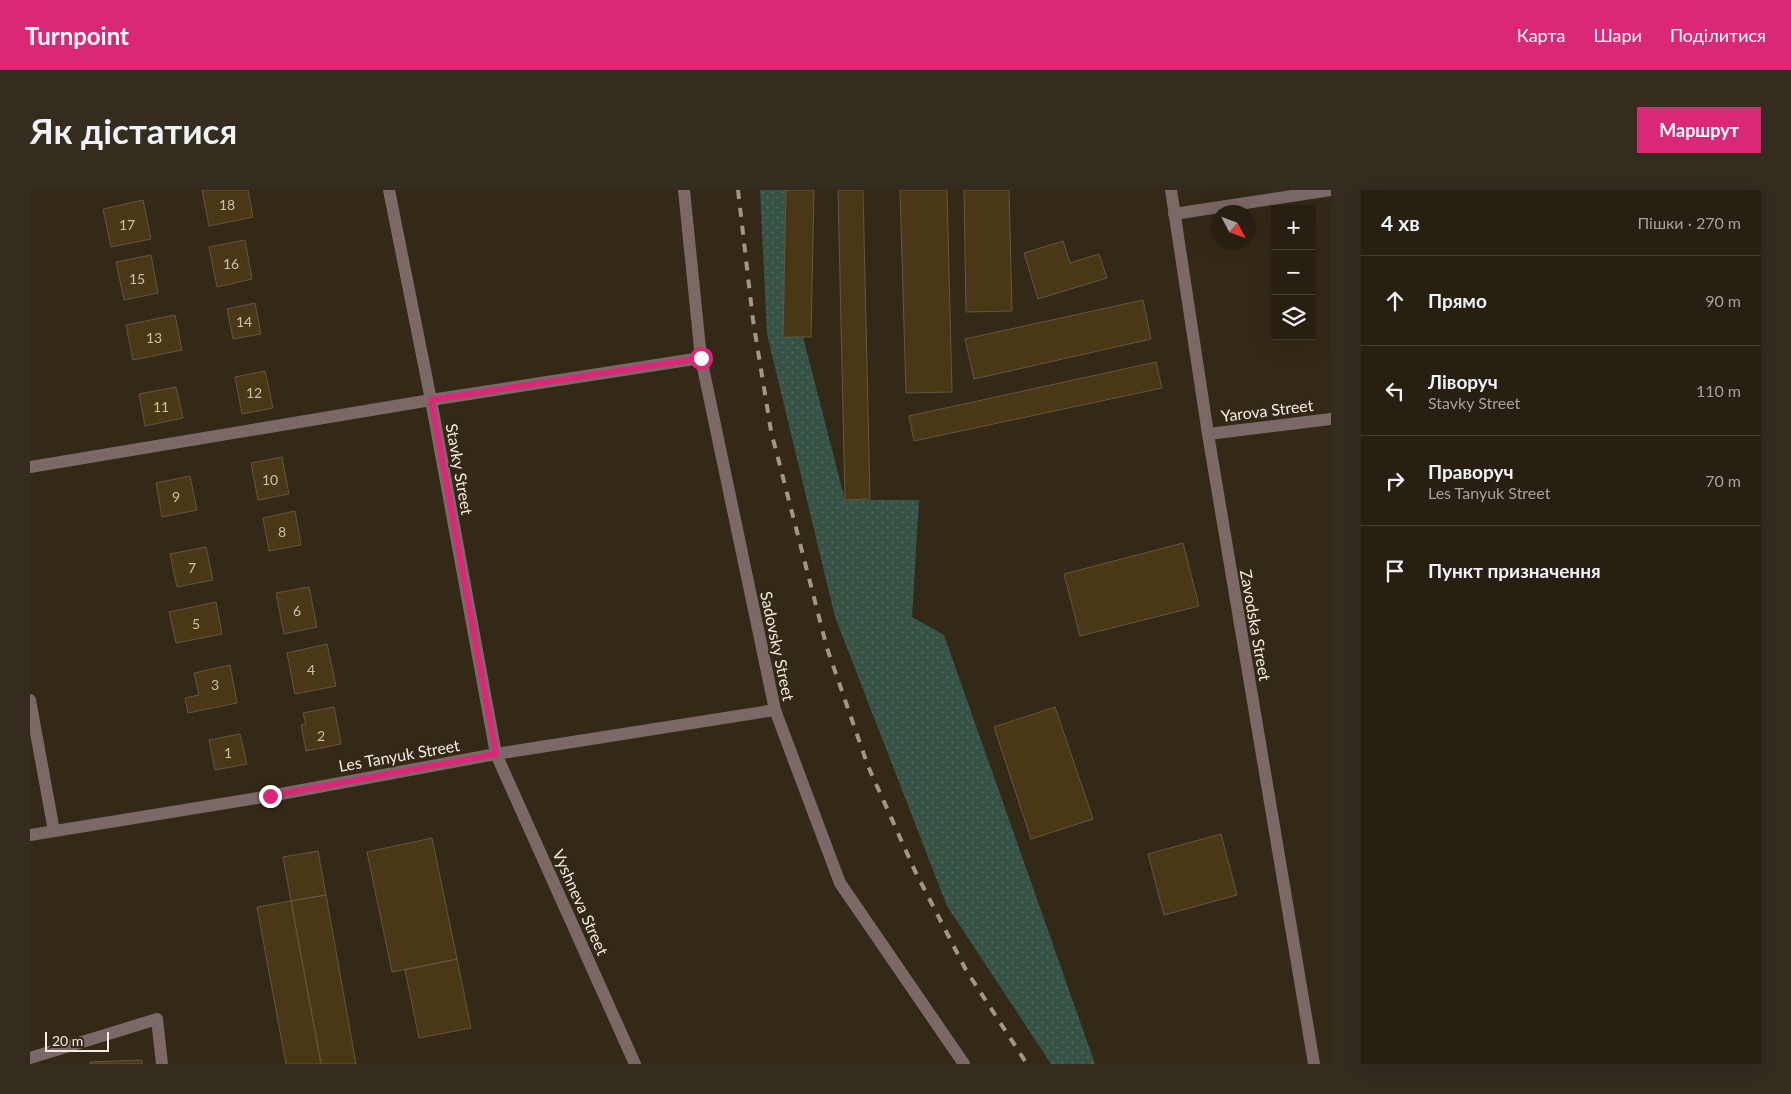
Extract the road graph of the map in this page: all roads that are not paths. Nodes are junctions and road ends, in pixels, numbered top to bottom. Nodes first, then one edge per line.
1 (389, 190) edge
2 (684, 190) edge
3 (1171, 190) edge
4 (1331, 190) edge
5 (1174, 214) junction
6 (701, 358) junction
7 (431, 400) junction
8 (1331, 419) edge
9 (1208, 434) junction
10 (30, 467) edge
11 (30, 700) edge
12 (775, 710) junction
13 (496, 754) junction
14 (54, 832) junction
15 (30, 835) edge
16 (30, 1058) edge
17 (162, 1064) edge
18 (635, 1064) edge
19 (964, 1064) edge
20 (1314, 1064) edge

1 - 7 street, Stavky Street
2 - 6 street, Sadovsky Street
3 - 5 street, Zavodska Street
4 - 5 street
5 - 9 street, Zavodska Street
6 - 7 street
6 - 12 street, Sadovsky Street
7 - 10 street
7 - 13 street, Stavky Street
8 - 9 street, Yarova Street
9 - 20 street, Zavodska Street
11 - 14 street
12 - 13 street, Les Tanyuk Street
12 - 19 street, Sadovsky Street
13 - 14 street, Les Tanyuk Street
13 - 18 street, Vyshneva Street
14 - 15 street, Les Tanyuk Street
16 - 17 street

